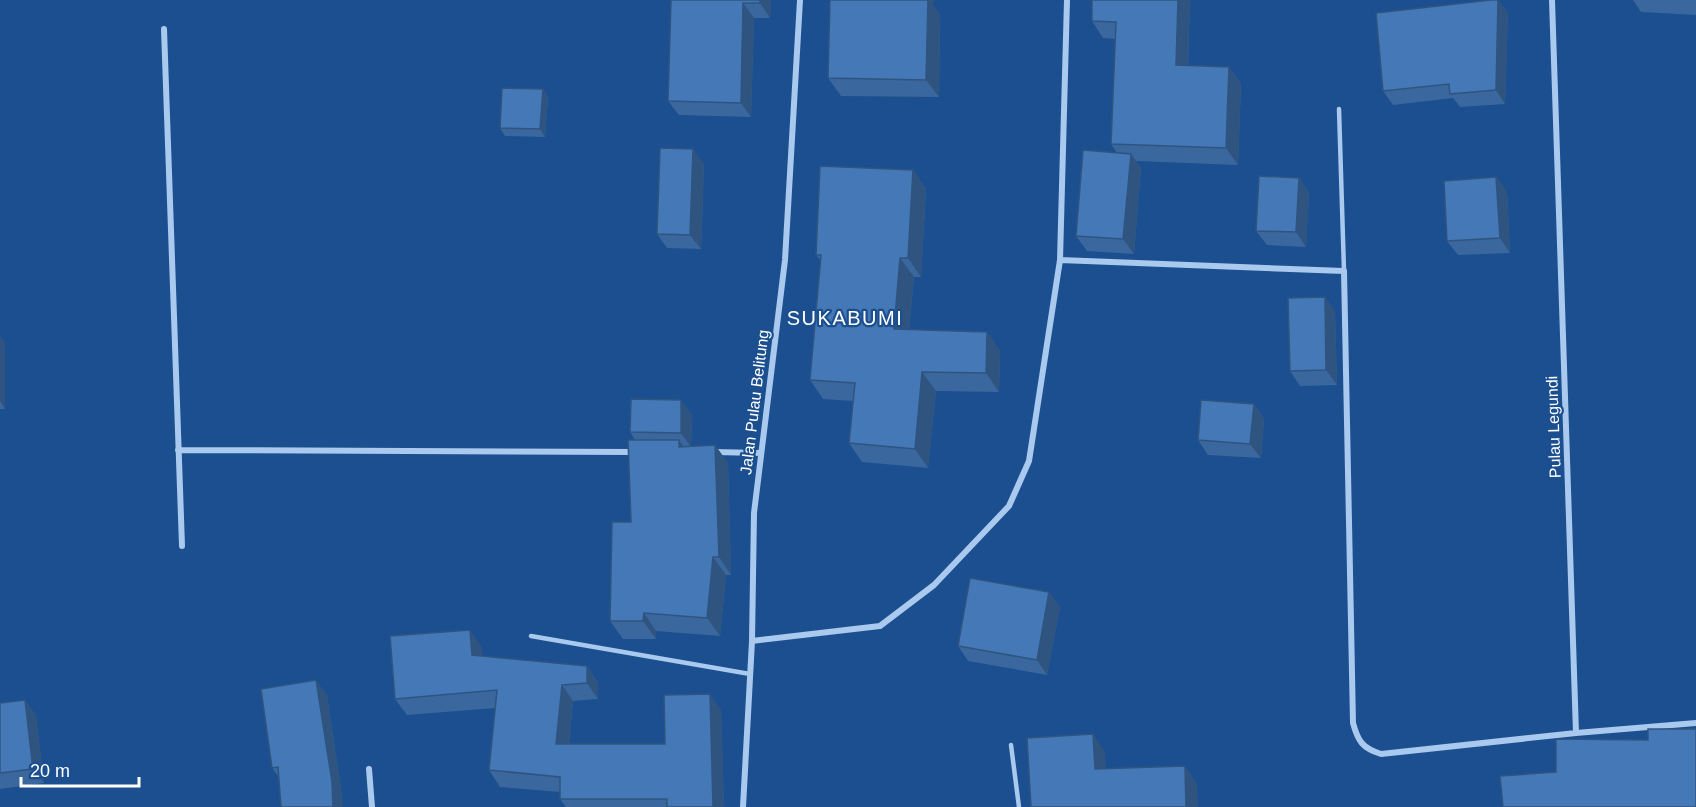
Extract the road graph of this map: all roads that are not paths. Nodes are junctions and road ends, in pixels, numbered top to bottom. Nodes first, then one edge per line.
1 (800, 0) edge
2 (1067, 0) edge
3 (1552, 0) edge
4 (164, 29) dead end
5 (1338, 109) dead end
6 (1060, 260) junction
7 (1344, 271) junction
8 (178, 450) junction
9 (642, 452) edge
10 (701, 452) edge
11 (761, 453) junction
12 (182, 546) dead end
13 (531, 636) dead end
14 (752, 641) junction
15 (750, 674) junction
16 (1696, 723) edge
17 (1576, 733) junction
18 (1011, 745) dead end
19 (369, 769) dead end
20 (372, 807) edge
21 (743, 807) edge
22 (1019, 807) edge

1 - 11 street, Jalan Pulau Belitung
2 - 6 street
3 - 17 street, Pulau Legundi
4 - 8 street
5 - 7 lane
6 - 7 street
6 - 14 street
7 - 17 street
8 - 9 street
8 - 12 street
10 - 11 street
11 - 14 street, Jalan Pulau Belitung
13 - 15 lane
14 - 15 street, Jalan Pulau Belitung
15 - 21 street, Jalan Pulau Belitung
16 - 17 street
18 - 22 lane
19 - 20 street

